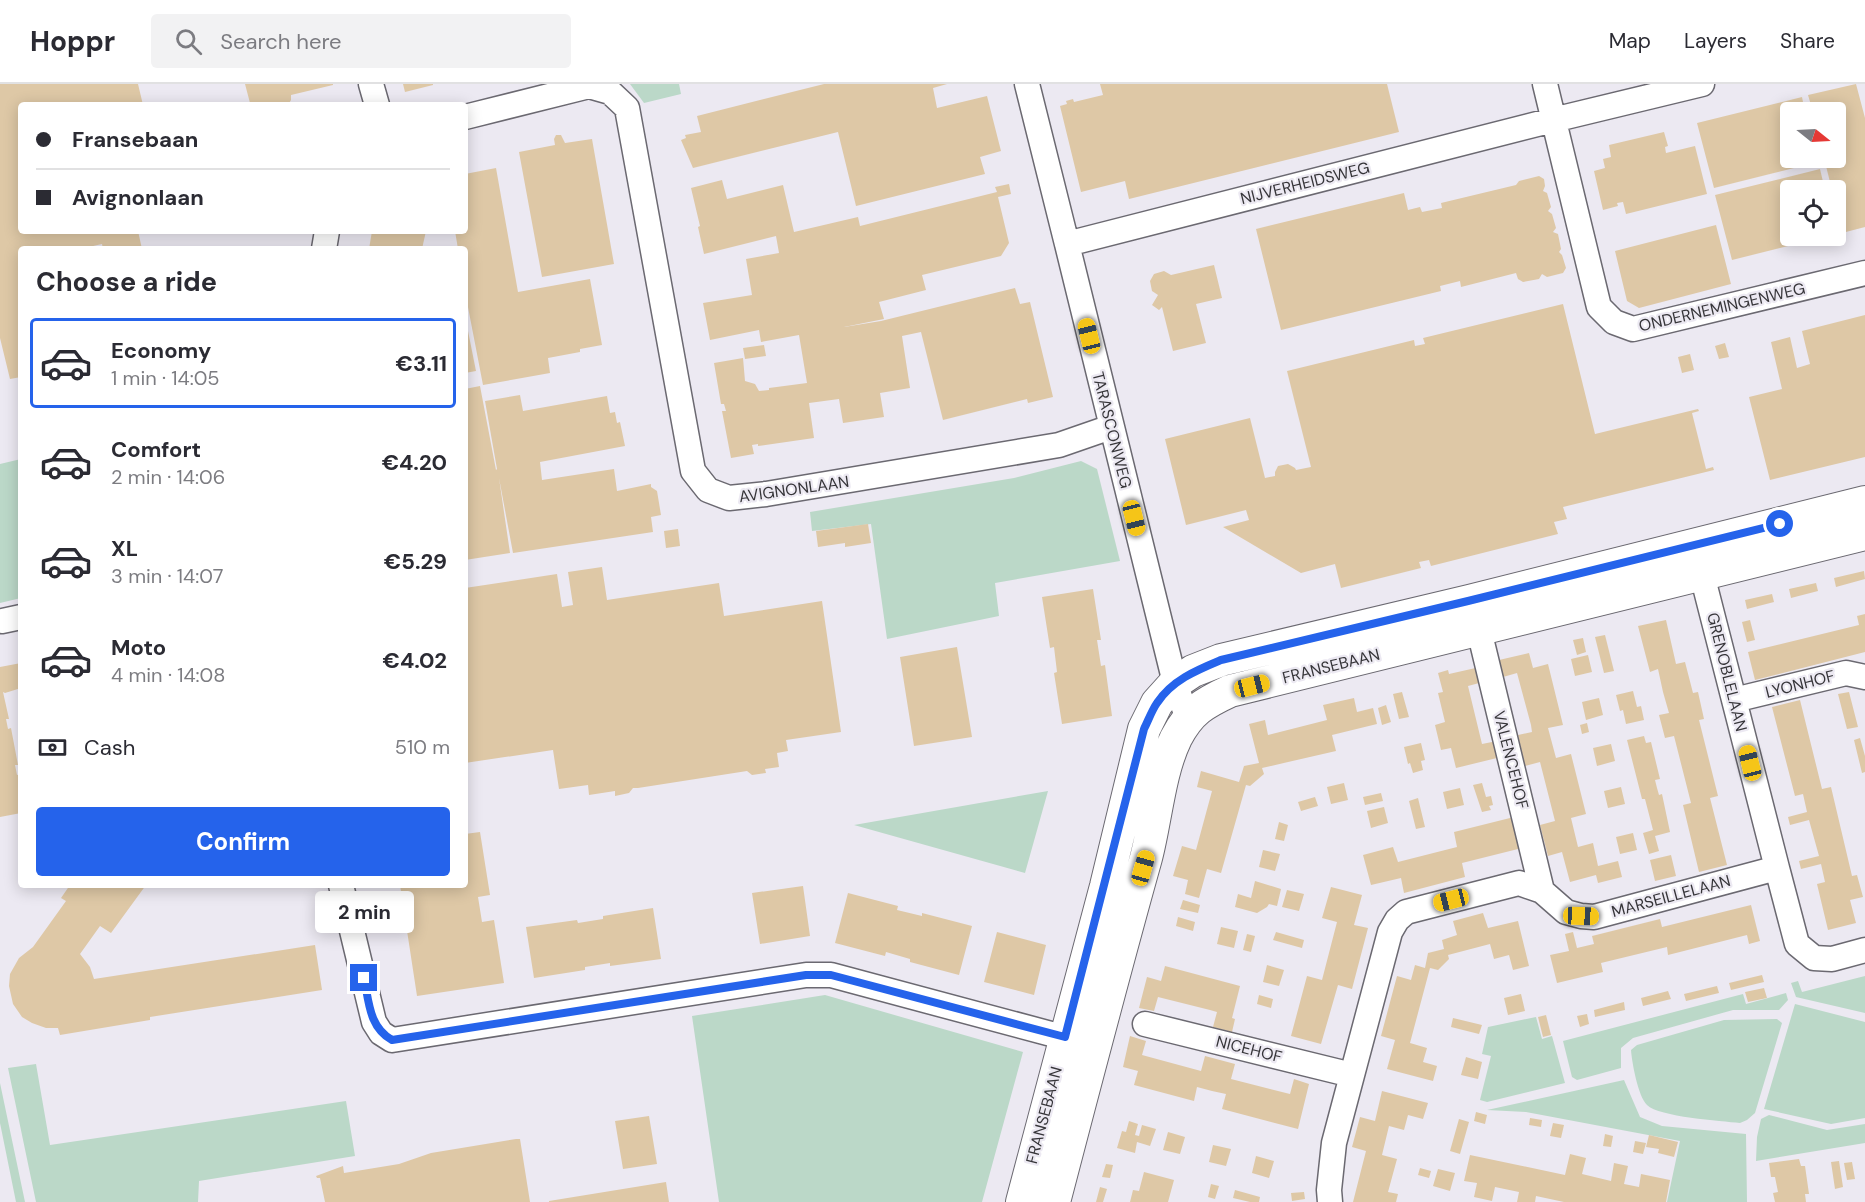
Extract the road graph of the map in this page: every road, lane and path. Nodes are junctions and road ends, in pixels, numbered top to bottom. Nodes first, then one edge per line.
1 (371, 84) edge
2 (1027, 84) edge
3 (1545, 84) edge
4 (1702, 84) edge
5 (611, 88) edge
6 (376, 102) edge
7 (468, 116) edge
8 (1553, 120) junction
9 (1067, 244) junction
10 (1865, 273) edge
11 (1111, 427) junction
12 (1865, 502) edge
13 (1865, 534) edge
14 (1699, 560) junction
15 (1479, 630) junction
16 (1865, 677) edge
17 (1174, 683) junction
18 (1734, 700) junction
19 (1188, 718) junction
20 (1777, 868) junction
21 (342, 888) edge
22 (1542, 891) junction
23 (1865, 950) edge
24 (1145, 1023) dead end
25 (1065, 1037) junction
26 (1095, 1046) junction
27 (1352, 1075) junction
28 (1022, 1202) edge
29 (1054, 1202) edge
30 (1330, 1202) edge

1 - 6 street
2 - 9 street
3 - 8 street, ONDERNEMINGENWEG
4 - 8 street, NIJVERHEIDSWEG
5 - 7 street, AVIGNONLAAN
5 - 11 street, AVIGNONLAAN
8 - 9 street, NIJVERHEIDSWEG
8 - 10 street, ONDERNEMINGENWEG
9 - 11 street, TARASCONWEG
11 - 17 street, TARASCONWEG
12 - 14 street, FRANSEBAAN
13 - 14 street, FRANSEBAAN
14 - 15 street, FRANSEBAAN
14 - 17 street, FRANSEBAAN
14 - 18 street, GRENOBLELAAN
15 - 19 street, FRANSEBAAN
15 - 22 street, VALENCEHOF
16 - 18 street, LYONHOF
17 - 19 street, TARASCONWEG
17 - 25 street, FRANSEBAAN
18 - 20 street, GRENOBLELAAN
19 - 26 street, FRANSEBAAN
20 - 22 street, MARSEILLELAAN
20 - 23 street
21 - 25 street
22 - 27 street, MARSEILLELAAN
24 - 27 street, NICEHOF
25 - 26 street
25 - 28 street, FRANSEBAAN
26 - 29 street, FRANSEBAAN
27 - 30 street, MARSEILLELAAN

